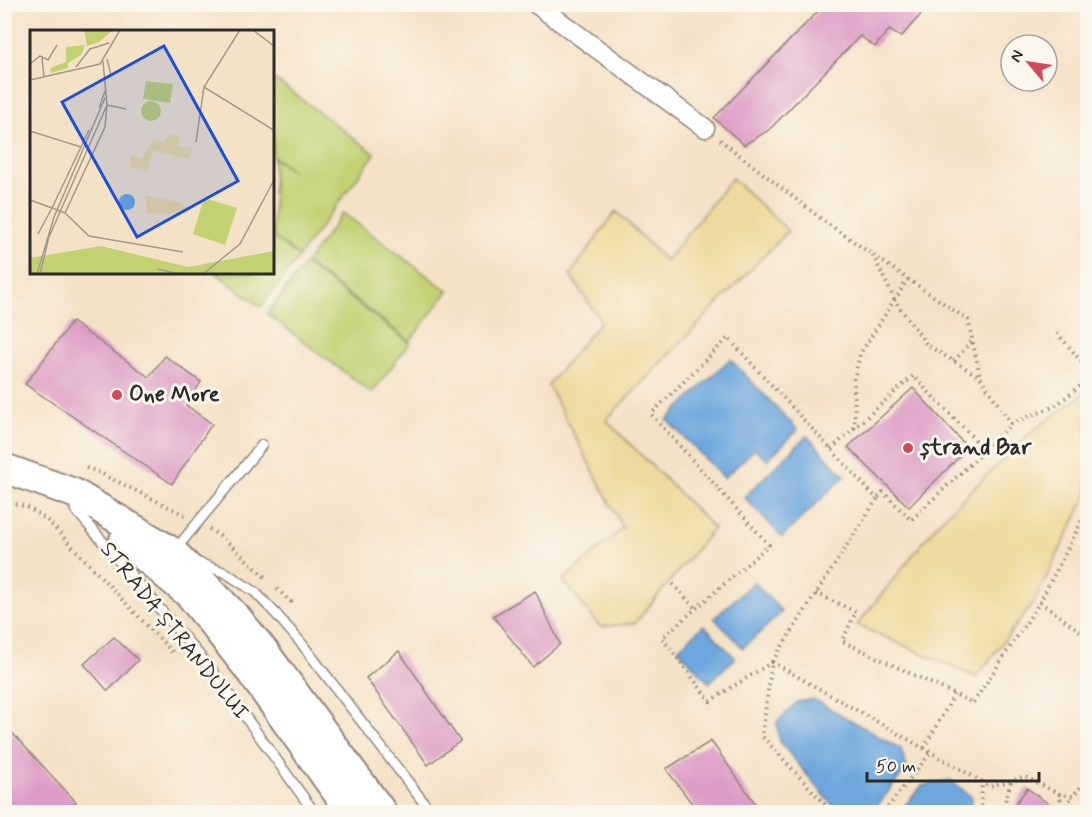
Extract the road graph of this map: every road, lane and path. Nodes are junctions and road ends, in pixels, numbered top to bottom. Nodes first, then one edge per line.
1 (536, 4) edge
2 (705, 128) joint
3 (872, 254) junction
4 (908, 279) junction
5 (895, 300) junction
6 (1058, 333) dead end
7 (973, 340) junction
8 (954, 361) junction
9 (1088, 369) edge
10 (980, 377) junction
11 (1088, 380) edge
12 (1011, 424) junction
13 (855, 428) junction
14 (262, 445) dead end
15 (831, 449) junction
16 (985, 450) junction
17 (4, 468) edge
18 (4, 482) edge
19 (877, 499) junction
20 (4, 501) edge
21 (75, 509) junction
22 (1088, 509) edge
23 (173, 552) junction
24 (673, 584) dead end
25 (194, 586) junction
26 (816, 593) junction
27 (1041, 603) junction
28 (695, 608) junction
29 (1088, 637) edge
30 (176, 655) dead end
31 (772, 662) junction
32 (954, 695) junction
33 (924, 748) junction
34 (931, 752) junction
35 (1088, 778) edge
36 (1011, 780) junction
37 (982, 781) junction
38 (1059, 794) junction
39 (1074, 796) junction
40 (1063, 811) edge
41 (314, 813) edge
42 (351, 813) edge
43 (382, 813) edge
44 (431, 813) edge
45 (832, 813) edge
46 (884, 813) edge
47 (981, 813) edge
48 (1002, 813) edge

1 - 2 street
2 - 3 path
3 - 4 path
3 - 5 path
4 - 5 path
4 - 7 path
5 - 8 path
5 - 13 path
6 - 9 path
7 - 8 path
7 - 10 path
8 - 10 path
10 - 12 path
11 - 12 path
12 - 16 path
13 - 15 path
13 - 16 path
14 - 23 lane
15 - 19 path
15 - 28 path
16 - 19 path
17 - 23 main road, STRADA ȘTRANDULUI
18 - 21 main road, STRADA ȘTRANDULUI
19 - 26 path
20 - 30 path
21 - 25 main road, STRADA ȘTRANDULUI
21 - 41 lane, STRADA ȘTRANDULUI
22 - 27 path
23 - 25 main road, STRADA ȘTRANDULUI
23 - 44 lane, STRADA ȘTRANDULUI
24 - 28 path
25 - 42 main road
25 - 43 main road
26 - 31 path
26 - 32 path
27 - 29 path
27 - 32 path
28 - 31 path
31 - 33 path
31 - 45 path
32 - 33 path
33 - 34 path
34 - 37 path
34 - 46 path
35 - 39 path
36 - 37 path
36 - 38 path
36 - 48 path
37 - 47 path
38 - 39 path
38 - 40 path
39 - 40 path

